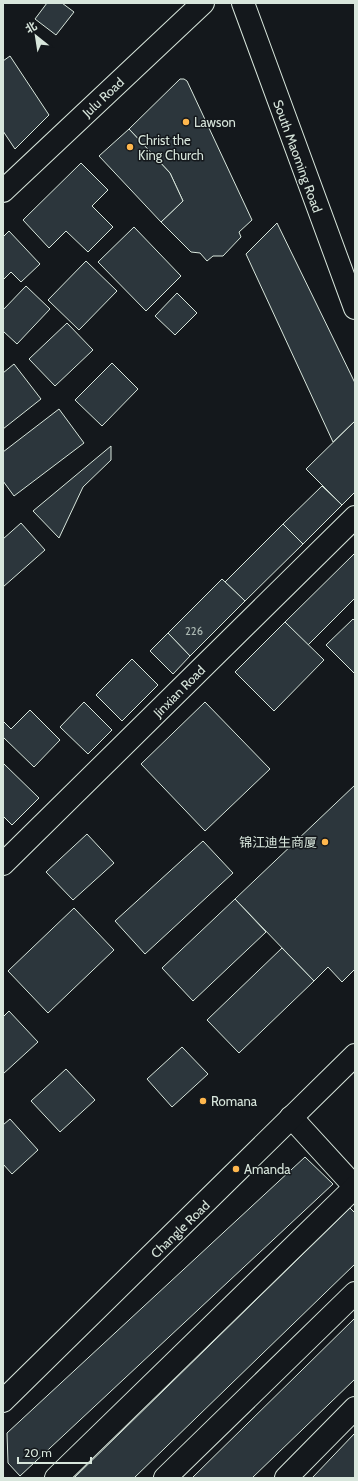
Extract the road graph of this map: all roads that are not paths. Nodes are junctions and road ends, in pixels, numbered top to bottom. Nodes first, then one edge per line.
1 (203, 3) edge
2 (243, 3) edge
3 (3, 191) edge
4 (355, 308) edge
5 (355, 517) edge
6 (3, 864) edge
7 (355, 1055) edge
8 (291, 1117) junction
9 (355, 1187) edge
10 (355, 1293) edge
11 (3, 1400) edge
12 (355, 1408) edge
13 (56, 1478) edge
14 (165, 1478) edge
15 (286, 1478) edge

1 - 3 street, Julu Road
2 - 4 street, South Maoming Road
5 - 6 street, Jinxian Road
7 - 8 street, Changle Road
8 - 9 street
8 - 11 street, Changle Road
9 - 13 street
10 - 14 street
12 - 15 street

